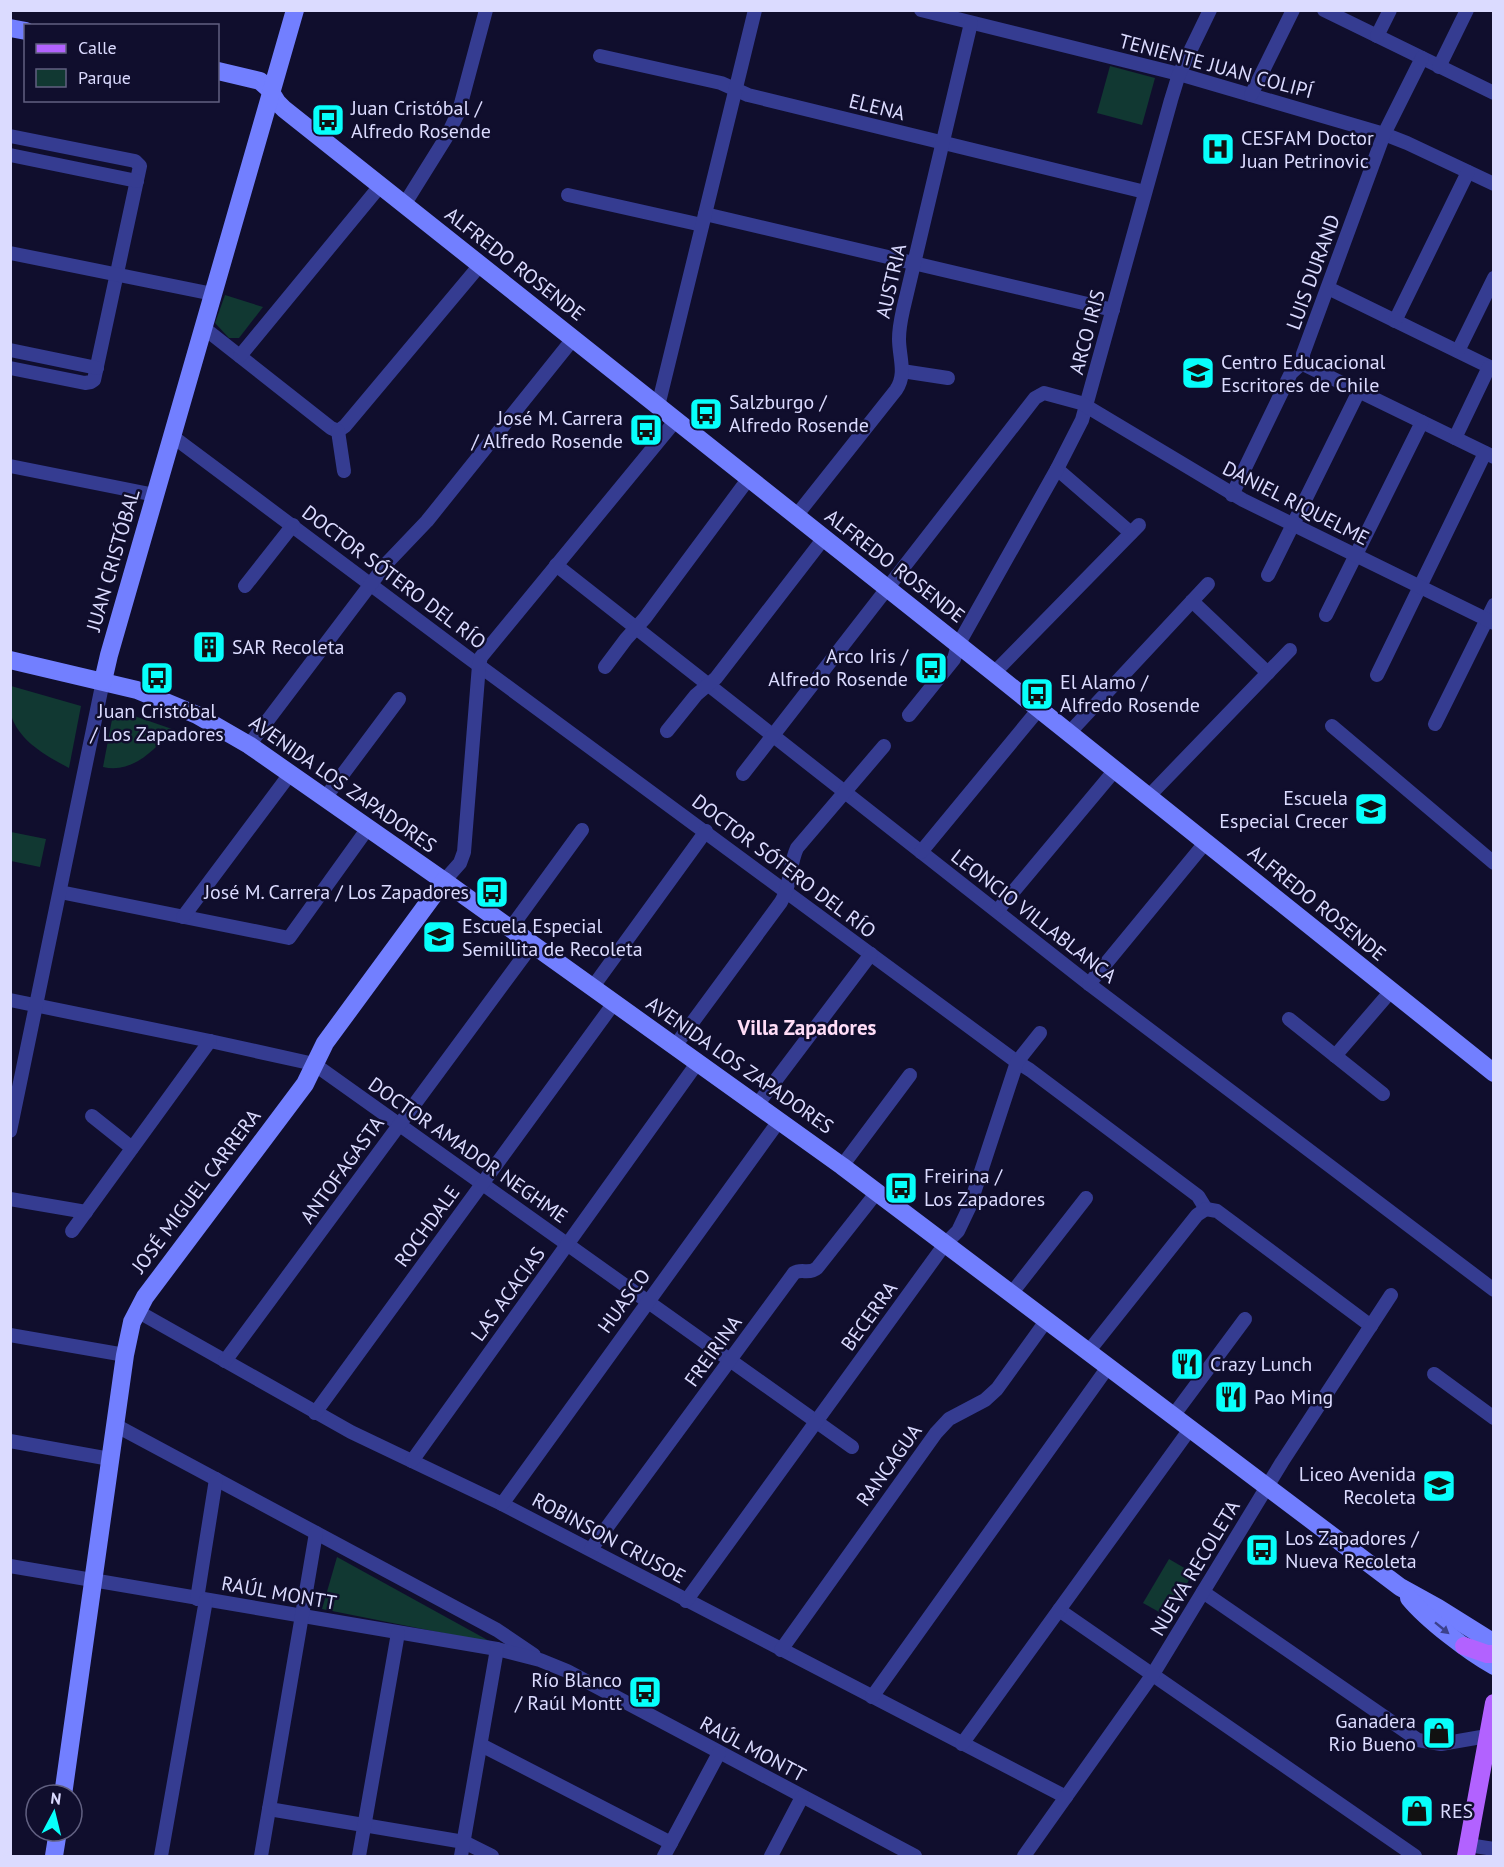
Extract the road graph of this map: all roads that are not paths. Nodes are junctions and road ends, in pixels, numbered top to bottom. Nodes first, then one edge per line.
1 (295, 10) edge
2 (486, 10) edge
3 (755, 10) edge
4 (921, 10) edge
5 (1210, 10) edge
6 (1293, 10) edge
7 (1324, 10) edge
8 (1390, 10) edge
9 (1467, 10) edge
10 (971, 23) junction
11 (1377, 36) junction
12 (600, 56) dead end
13 (1422, 58) junction
14 (1439, 67) junction
15 (219, 71) edge
16 (1179, 74) junction
17 (736, 90) junction
18 (271, 93) junction
19 (1494, 93) edge
20 (1251, 95) junction
21 (1384, 134) junction
22 (10, 136) edge
23 (943, 143) junction
24 (10, 155) edge
25 (1468, 172) junction
26 (137, 181) junction
27 (1494, 184) edge
28 (380, 186) junction
29 (1145, 192) junction
30 (568, 195) dead end
31 (404, 205) junction
32 (704, 219) junction
33 (10, 253) edge
34 (915, 264) junction
35 (480, 265) junction
36 (117, 275) junction
37 (1494, 278) edge
38 (1328, 288) junction
39 (213, 294) junction
40 (1113, 310) junction
41 (1395, 321) junction
42 (204, 328) junction
43 (573, 339) junction
44 (10, 350) edge
45 (1458, 351) junction
46 (240, 356) junction
47 (1303, 362) junction
48 (10, 368) edge
49 (97, 368) junction
50 (1491, 368) edge
51 (902, 371) junction
52 (948, 378) dead end
53 (1359, 391) junction
54 (658, 406) junction
55 (1087, 407) junction
56 (676, 420) junction
57 (1422, 422) junction
58 (338, 430) junction
59 (172, 436) junction
60 (1455, 438) junction
61 (1489, 455) edge
62 (10, 466) edge
63 (1057, 469) junction
64 (344, 471) dead end
65 (749, 478) junction
66 (155, 495) junction
67 (1232, 495) junction
68 (796, 516) junction
69 (1293, 524) junction
70 (293, 525) junction
71 (824, 538) junction
72 (1357, 556) junction
73 (556, 565) junction
74 (1268, 575) dead end
75 (371, 584) junction
76 (1209, 584) dead end
77 (245, 586) dead end
78 (1420, 586) junction
79 (886, 588) junction
80 (1192, 601) junction
81 (1494, 605) edge
82 (1326, 615) dead end
83 (1490, 621) edge
84 (636, 628) junction
85 (958, 645) junction
86 (1290, 650) dead end
87 (10, 660) edge
88 (478, 665) junction
89 (605, 667) dead end
90 (994, 673) junction
91 (1268, 673) junction
92 (1377, 675) dead end
93 (103, 681) junction
94 (708, 684) junction
95 (399, 699) dead end
96 (1039, 710) junction
97 (909, 715) dead end
98 (1436, 724) dead end
99 (1332, 726) dead end
100 (667, 731) dead end
101 (1069, 733) junction
102 (772, 735) junction
103 (249, 745) junction
104 (884, 746) dead end
105 (1115, 770) junction
106 (290, 774) junction
107 (742, 774) dead end
108 (845, 792) junction
109 (1148, 797) junction
110 (325, 798) junction
111 (368, 828) junction
112 (582, 830) dead end
113 (706, 831) junction
114 (1206, 843) junction
115 (921, 852) junction
116 (1494, 863) edge
117 (444, 881) junction
118 (786, 891) junction
119 (60, 892) junction
120 (997, 911) junction
121 (183, 917) junction
122 (510, 929) junction
123 (532, 945) junction
124 (871, 954) junction
125 (1089, 984) junction
126 (592, 988) junction
127 (1391, 991) junction
128 (10, 1000) edge
129 (614, 1003) junction
130 (37, 1005) junction
131 (1289, 1019) dead end
132 (1040, 1032) dead end
133 (210, 1041) junction
134 (675, 1046) junction
135 (1335, 1056) junction
136 (698, 1062) junction
137 (1017, 1062) junction
138 (314, 1064) junction
139 (1494, 1073) edge
140 (910, 1075) dead end
141 (1383, 1094) dead end
142 (757, 1105) junction
143 (92, 1116) dead end
144 (779, 1120) junction
145 (399, 1125) junction
146 (10, 1131) edge
147 (132, 1148) junction
148 (842, 1166) junction
149 (482, 1184) junction
150 (877, 1192) junction
151 (1086, 1198) dead end
152 (10, 1199) edge
153 (1206, 1209) junction
154 (86, 1212) junction
155 (72, 1231) dead end
156 (945, 1244) junction
157 (567, 1245) junction
158 (1494, 1290) edge
159 (1011, 1294) junction
160 (1391, 1295) dead end
161 (648, 1302) junction
162 (136, 1311) junction
163 (1245, 1319) dead end
164 (1046, 1321) junction
165 (1371, 1326) junction
166 (10, 1335) edge
167 (1088, 1352) junction
168 (125, 1355) junction
169 (730, 1360) junction
170 (225, 1361) junction
171 (1108, 1367) junction
172 (1434, 1374) dead end
173 (315, 1413) junction
174 (1173, 1416) junction
175 (1494, 1418) edge
176 (815, 1421) junction
177 (115, 1425) junction
178 (1190, 1429) junction
179 (10, 1441) edge
180 (852, 1447) dead end
181 (110, 1459) junction
182 (412, 1461) junction
183 (216, 1479) junction
184 (1267, 1487) junction
185 (502, 1504) junction
186 (316, 1533) junction
187 (591, 1550) junction
188 (10, 1566) edge
189 (93, 1581) junction
190 (1400, 1587) junction
191 (1203, 1592) junction
192 (202, 1600) junction
193 (686, 1601) junction
194 (1059, 1610) junction
195 (302, 1616) junction
196 (398, 1633) junction
197 (1494, 1643) edge
198 (1464, 1646) junction
199 (497, 1649) junction
200 (781, 1650) junction
201 (1494, 1654) edge
202 (540, 1659) junction
203 (1494, 1666) edge
204 (1153, 1674) junction
205 (872, 1697) junction
206 (1494, 1703) edge
207 (1488, 1736) junction
208 (962, 1744) junction
209 (481, 1745) junction
210 (719, 1753) junction
211 (65, 1783) edge
212 (802, 1797) junction
213 (1066, 1797) junction
214 (269, 1809) junction
215 (365, 1826) junction
216 (464, 1842) junction
217 (671, 1843) junction
218 (1494, 1849) edge
219 (1467, 1851) edge
220 (161, 1857) edge
221 (261, 1857) edge
222 (359, 1857) edge
223 (461, 1857) edge
224 (492, 1857) edge
225 (664, 1857) edge
226 (771, 1857) edge
227 (915, 1857) edge
228 (1024, 1857) edge
229 (1415, 1857) edge

1 - 18 street, JUAN CRISTÓBAL
2 - 31 street
3 - 17 street
4 - 10 street, TENIENTE JUAN COLIPÍ
5 - 16 street, ARCO IRIS
6 - 20 street
7 - 11 street
8 - 11 street
9 - 14 street
10 - 16 street, TENIENTE JUAN COLIPÍ
10 - 23 street, AUSTRIA
11 - 13 street
12 - 17 street, ELENA
13 - 14 street
13 - 21 street, LUIS DURAND
14 - 19 street
15 - 18 street, ALFREDO ROSENDE
16 - 20 street, TENIENTE JUAN COLIPÍ
16 - 29 street, ARCO IRIS
17 - 23 street, ELENA
17 - 32 street
18 - 28 street, ALFREDO ROSENDE
18 - 39 street, JUAN CRISTÓBAL
20 - 21 street, TENIENTE JUAN COLIPÍ
21 - 25 street, TENIENTE JUAN COLIPÍ
21 - 38 street, LUIS DURAND
22 - 26 street
23 - 29 street, ELENA
23 - 34 street, AUSTRIA
24 - 26 street
25 - 27 street, TENIENTE JUAN COLIPÍ
25 - 41 street
26 - 36 street
28 - 31 street, ALFREDO ROSENDE
28 - 46 street
29 - 40 street, ARCO IRIS
30 - 32 street
31 - 35 street, ALFREDO ROSENDE
32 - 34 street
32 - 54 street
33 - 36 street
34 - 40 street
34 - 51 street, AUSTRIA
35 - 43 street, ALFREDO ROSENDE
35 - 58 street
36 - 39 street
36 - 49 street
37 - 45 street
38 - 41 street
38 - 47 street, LUIS DURAND
39 - 42 street, JUAN CRISTÓBAL
40 - 55 street, ARCO IRIS
41 - 45 street
42 - 46 street
42 - 59 street, JUAN CRISTÓBAL
43 - 54 street, ALFREDO ROSENDE
43 - 75 street
44 - 49 street
45 - 50 street
46 - 58 street
47 - 53 street
47 - 67 street, LUIS DURAND
48 - 49 street
50 - 60 street
51 - 52 street
51 - 68 street, AUSTRIA
53 - 57 street
53 - 69 street
54 - 56 street, ALFREDO ROSENDE
55 - 63 street, ARCO IRIS
55 - 67 street, DANIEL RIQUELME
55 - 79 street, DANIEL RIQUELME
56 - 65 street, ALFREDO ROSENDE
56 - 73 street
57 - 60 street
57 - 72 street
58 - 64 street
59 - 66 street, JUAN CRISTÓBAL
59 - 70 street, DOCTOR SÓTERO DEL RÍO
60 - 61 street
61 - 78 street
62 - 66 street
63 - 85 street, ARCO IRIS
63 - 90 street
65 - 68 street, ALFREDO ROSENDE
65 - 84 street
66 - 93 street, JUAN CRISTÓBAL
67 - 69 street, DANIEL RIQUELME
68 - 71 street, ALFREDO ROSENDE
69 - 72 street, DANIEL RIQUELME
69 - 74 street
70 - 75 street, DOCTOR SÓTERO DEL RÍO
70 - 77 street
71 - 79 street, ALFREDO ROSENDE
71 - 94 street
72 - 78 street, DANIEL RIQUELME
72 - 82 street
73 - 84 street, LEONCIO VILLABLANCA
73 - 88 street
75 - 88 street, DOCTOR SÓTERO DEL RÍO
75 - 103 street
76 - 80 street
78 - 83 street, DANIEL RIQUELME
78 - 92 street
79 - 85 street, ALFREDO ROSENDE
79 - 102 street
80 - 91 street
80 - 101 street
81 - 83 street
83 - 98 street
84 - 89 street
84 - 94 street, LEONCIO VILLABLANCA
85 - 90 street, ALFREDO ROSENDE
85 - 97 street, ARCO IRIS
86 - 91 street
87 - 93 street, AVENIDA LOS ZAPADORES
88 - 113 street, DOCTOR SÓTERO DEL RÍO
88 - 117 street, JOSÉ MIGUEL CARRERA
90 - 96 street, ALFREDO ROSENDE
91 - 109 street
93 - 103 street, AVENIDA LOS ZAPADORES
93 - 119 street, JUAN CRISTÓBAL
94 - 100 street
94 - 102 street, LEONCIO VILLABLANCA
95 - 110 street
96 - 101 street, ALFREDO ROSENDE
96 - 115 street
99 - 116 street
101 - 105 street, ALFREDO ROSENDE
102 - 107 street
102 - 108 street, LEONCIO VILLABLANCA
103 - 106 street, AVENIDA LOS ZAPADORES
104 - 108 street
105 - 109 street, ALFREDO ROSENDE
105 - 120 street
106 - 110 street, AVENIDA LOS ZAPADORES
106 - 121 street
108 - 115 street, LEONCIO VILLABLANCA
108 - 118 street
109 - 114 street, ALFREDO ROSENDE
110 - 111 street, AVENIDA LOS ZAPADORES
111 - 117 street, AVENIDA LOS ZAPADORES
111 - 121 street
112 - 122 street
113 - 118 street, DOCTOR SÓTERO DEL RÍO
113 - 126 street
114 - 125 street
114 - 127 street, ALFREDO ROSENDE
115 - 120 street, LEONCIO VILLABLANCA
117 - 122 street, AVENIDA LOS ZAPADORES
117 - 138 street, JOSÉ MIGUEL CARRERA
118 - 124 street, DOCTOR SÓTERO DEL RÍO
118 - 134 street
119 - 121 street
119 - 130 street, JUAN CRISTÓBAL
120 - 125 street, LEONCIO VILLABLANCA
122 - 123 street, AVENIDA LOS ZAPADORES
123 - 126 street, AVENIDA LOS ZAPADORES
123 - 145 street, ANTOFAGASTA
124 - 137 street, DOCTOR SÓTERO DEL RÍO
124 - 142 street
125 - 158 street, LEONCIO VILLABLANCA
126 - 129 street, AVENIDA LOS ZAPADORES
127 - 135 street
127 - 139 street, ALFREDO ROSENDE
128 - 130 street, DOCTOR AMADOR NEGHME
129 - 134 street, AVENIDA LOS ZAPADORES
129 - 149 street, ROCHDALE
130 - 133 street, DOCTOR AMADOR NEGHME
130 - 146 street, JUAN CRISTÓBAL
131 - 135 street
132 - 137 street, BECERRA
133 - 138 street, DOCTOR AMADOR NEGHME
133 - 147 street
134 - 136 street, AVENIDA LOS ZAPADORES
135 - 141 street
136 - 142 street, AVENIDA LOS ZAPADORES
136 - 157 street, LAS ACACIAS
137 - 153 street, DOCTOR SÓTERO DEL RÍO
137 - 156 street, BECERRA
138 - 145 street, DOCTOR AMADOR NEGHME
138 - 162 street, JOSÉ MIGUEL CARRERA
140 - 148 street
142 - 144 street, AVENIDA LOS ZAPADORES
143 - 147 street
144 - 148 street, AVENIDA LOS ZAPADORES
144 - 161 street, HUASCO
145 - 149 street, DOCTOR AMADOR NEGHME
145 - 170 street, ANTOFAGASTA
147 - 154 street
148 - 150 street, AVENIDA LOS ZAPADORES
149 - 157 street, DOCTOR AMADOR NEGHME
149 - 173 street, ROCHDALE
150 - 156 street, AVENIDA LOS ZAPADORES
150 - 169 street, FREIRINA
151 - 159 street
152 - 154 street
153 - 165 street, DOCTOR SÓTERO DEL RÍO
153 - 167 street
154 - 155 street
156 - 159 street, AVENIDA LOS ZAPADORES
156 - 176 street, BECERRA
157 - 161 street, DOCTOR AMADOR NEGHME
157 - 182 street, LAS ACACIAS
159 - 164 street, AVENIDA LOS ZAPADORES
160 - 165 street, NUEVA RECOLETA
161 - 169 street, DOCTOR AMADOR NEGHME
161 - 185 street, HUASCO
162 - 168 street, JOSÉ MIGUEL CARRERA
162 - 170 street, ROBINSON CRUSOE
163 - 174 street
164 - 167 street, AVENIDA LOS ZAPADORES
164 - 200 street, RANCAGUA
165 - 184 street, NUEVA RECOLETA
166 - 168 street
167 - 171 street, AVENIDA LOS ZAPADORES
168 - 177 street, JOSÉ MIGUEL CARRERA
169 - 176 street, DOCTOR AMADOR NEGHME
169 - 187 street, FREIRINA
170 - 173 street, ROBINSON CRUSOE
171 - 174 street, AVENIDA LOS ZAPADORES
171 - 205 street
172 - 175 street
173 - 182 street, ROBINSON CRUSOE
174 - 178 street, AVENIDA LOS ZAPADORES
176 - 180 street, DOCTOR AMADOR NEGHME
176 - 193 street, BECERRA
177 - 181 street, JOSÉ MIGUEL CARRERA
177 - 183 street, RAÚL MONTT
178 - 184 street, AVENIDA LOS ZAPADORES
178 - 194 street
179 - 181 street
181 - 189 street, JOSÉ MIGUEL CARRERA
182 - 185 street, ROBINSON CRUSOE
183 - 186 street, RAÚL MONTT
183 - 192 street
184 - 190 street, AVENIDA LOS ZAPADORES
184 - 191 street, NUEVA RECOLETA
185 - 187 street, ROBINSON CRUSOE
186 - 195 street
186 - 202 street, RAÚL MONTT
187 - 193 street, ROBINSON CRUSOE
188 - 189 street, RAÚL MONTT
189 - 192 street, RAÚL MONTT
189 - 211 street, JOSÉ MIGUEL CARRERA
190 - 197 street, AVENIDA LOS ZAPADORES
190 -> 198 street, AVENIDA LOS ZAPADORES
191 - 204 street, NUEVA RECOLETA
191 - 207 street
192 - 195 street, RAÚL MONTT
192 - 220 street
193 - 200 street, ROBINSON CRUSOE
194 - 204 street
194 - 208 street
195 - 196 street, RAÚL MONTT
195 - 214 street
196 - 199 street, RAÚL MONTT
196 - 215 street
198 - 201 main road
198 - 203 street, AVENIDA LOS ZAPADORES
199 - 202 street, RAÚL MONTT
199 - 209 street
200 - 205 street, ROBINSON CRUSOE
202 - 210 street, RAÚL MONTT
204 - 213 street, NUEVA RECOLETA
204 - 229 street
205 - 208 street, ROBINSON CRUSOE
206 - 207 main road
207 - 219 main road
208 - 213 street, ROBINSON CRUSOE
209 - 216 street
209 - 217 street
210 - 212 street, RAÚL MONTT
210 - 217 street
212 - 226 street
212 - 227 street, RAÚL MONTT
213 - 228 street, NUEVA RECOLETA
214 - 215 street
214 - 221 street
215 - 216 street
215 - 222 street
216 - 223 street
216 - 224 street
217 - 225 street
218 - 219 street

